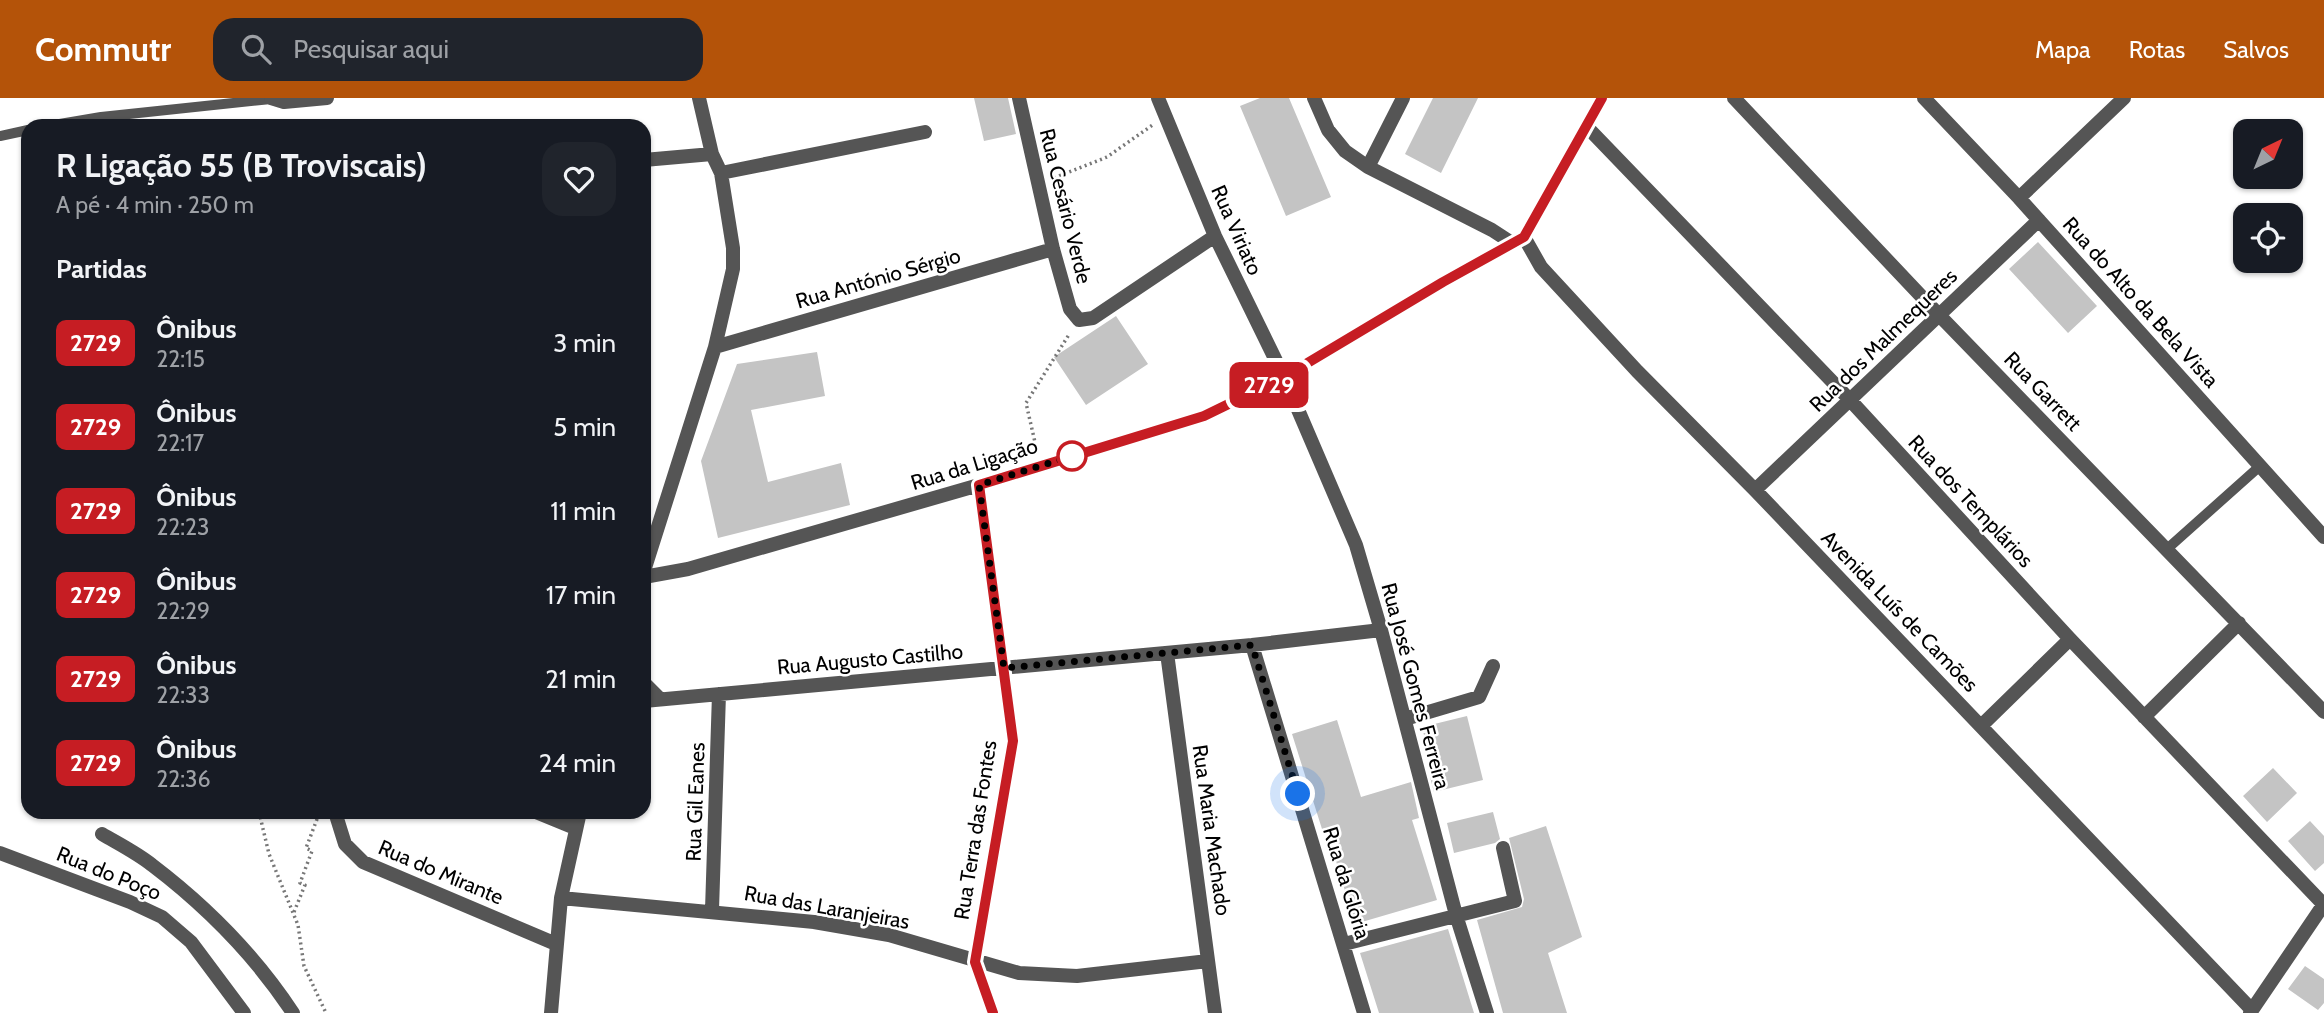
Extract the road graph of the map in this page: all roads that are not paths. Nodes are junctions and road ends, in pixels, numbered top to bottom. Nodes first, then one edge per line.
1 (271, 98) edge
2 (327, 98) edge
3 (699, 98) edge
4 (1019, 98) edge
5 (1158, 98) edge
6 (1314, 98) edge
7 (1404, 98) edge
8 (1602, 98) edge
9 (1734, 98) edge
10 (1924, 98) edge
11 (2120, 99) edge
12 (89, 119) edge
13 (1587, 127) junction
14 (21, 132) edge
15 (925, 132) dead end
16 (0, 136) edge
17 (712, 154) junction
18 (651, 159) edge
19 (1368, 167) junction
20 (721, 173) junction
21 (2019, 198) junction
22 (2039, 220) junction
23 (1215, 236) junction
24 (1518, 240) junction
25 (1054, 249) junction
26 (1939, 315) junction
27 (715, 347) junction
28 (1284, 377) junction
29 (1850, 400) junction
30 (2260, 466) junction
31 (979, 485) junction
32 (1755, 490) junction
33 (2324, 537) edge
34 (651, 549) edge
35 (2167, 549) junction
36 (651, 576) edge
37 (2239, 624) junction
38 (1381, 630) junction
39 (2070, 639) junction
40 (1252, 645) junction
41 (1167, 653) junction
42 (1493, 666) dead end
43 (1004, 668) junction
44 (651, 690) edge
45 (719, 694) junction
46 (660, 699) junction
47 (651, 700) edge
48 (2324, 712) edge
49 (2144, 716) junction
50 (1405, 719) junction
51 (1981, 726) junction
52 (337, 819) edge
53 (553, 819) edge
54 (578, 819) edge
55 (575, 828) junction
56 (102, 834) dead end
57 (1503, 848) dead end
58 (0, 853) edge
59 (562, 898) junction
60 (2324, 904) edge
61 (712, 910) junction
62 (1456, 915) junction
63 (556, 944) junction
64 (1344, 944) junction
65 (1208, 961) junction
66 (975, 962) junction
67 (2251, 1012) edge
68 (244, 1013) edge
69 (293, 1013) edge
70 (551, 1013) edge
71 (993, 1013) edge
72 (1215, 1013) edge
73 (1364, 1013) edge
74 (1487, 1013) edge

1 - 2 street
1 - 12 lane
3 - 17 street
4 - 25 street, Rua Cesário Verde
5 - 23 street, Rua Viriato
6 - 19 street
7 - 19 street
8 - 13 street
9 - 26 street, Rua Garrett
10 - 21 street, Rua do Alto da Bela Vista
11 - 21 street
13 - 24 street
13 - 29 street, Rua dos Templários
14 - 16 lane
15 - 20 street
17 - 18 street
17 - 20 street
19 - 24 street
20 - 27 street
21 - 22 street, Rua do Alto da Bela Vista
22 - 26 street, Rua dos Malmequeres
22 - 30 street, Rua do Alto da Bela Vista
23 - 25 street, Rua Cesário Verde
23 - 28 street, Rua Viriato
24 - 28 street, Rua da Ligação
24 - 32 street, Avenida Luís de Camões
25 - 27 street, Rua António Sérgio
26 - 29 street, Rua dos Malmequeres
26 - 35 street, Rua Garrett
27 - 34 street
28 - 31 street, Rua da Ligação
28 - 38 street, Rua José Gomes Ferreira
29 - 32 street, Rua dos Malmequeres
29 - 39 street, Rua dos Templários
30 - 33 street, Rua do Alto da Bela Vista
30 - 35 lane
31 - 36 street, Rua da Ligação
31 - 43 street, Rua Terra das Fontes
32 - 51 street, Avenida Luís de Camões
35 - 37 street, Rua Garrett
37 - 48 street, Rua Garrett
37 - 49 street
38 - 40 street, Rua Augusto Castilho
38 - 50 street, Rua José Gomes Ferreira
39 - 49 street, Rua dos Templários
39 - 51 street
40 - 41 street, Rua Augusto Castilho
40 - 64 street, Rua da Glória
41 - 43 street, Rua Augusto Castilho
41 - 65 street, Rua Maria Machado
42 - 50 street
43 - 45 street, Rua Augusto Castilho
43 - 66 street, Rua Terra das Fontes
44 - 46 street
45 - 46 street, Rua Augusto Castilho
45 - 61 street, Rua Gil Eanes
46 - 47 street, Rua Augusto Castilho
49 - 60 street, Rua dos Templários
50 - 62 street, Rua José Gomes Ferreira
51 - 67 street, Avenida Luís de Camões
52 - 63 street, Rua do Mirante
53 - 55 street
54 - 55 street
55 - 59 street
56 - 69 street
57 - 62 street
58 - 68 street, Rua do Poço
59 - 61 street, Rua das Laranjeiras
59 - 63 street
60 - 67 street
61 - 66 street, Rua das Laranjeiras
62 - 64 street
62 - 74 street, Rua José Gomes Ferreira
63 - 70 street
64 - 73 street, Rua da Glória
65 - 66 street, Rua das Laranjeiras
65 - 72 street, Rua Maria Machado
66 - 71 street, Rua Terra das Fontes

